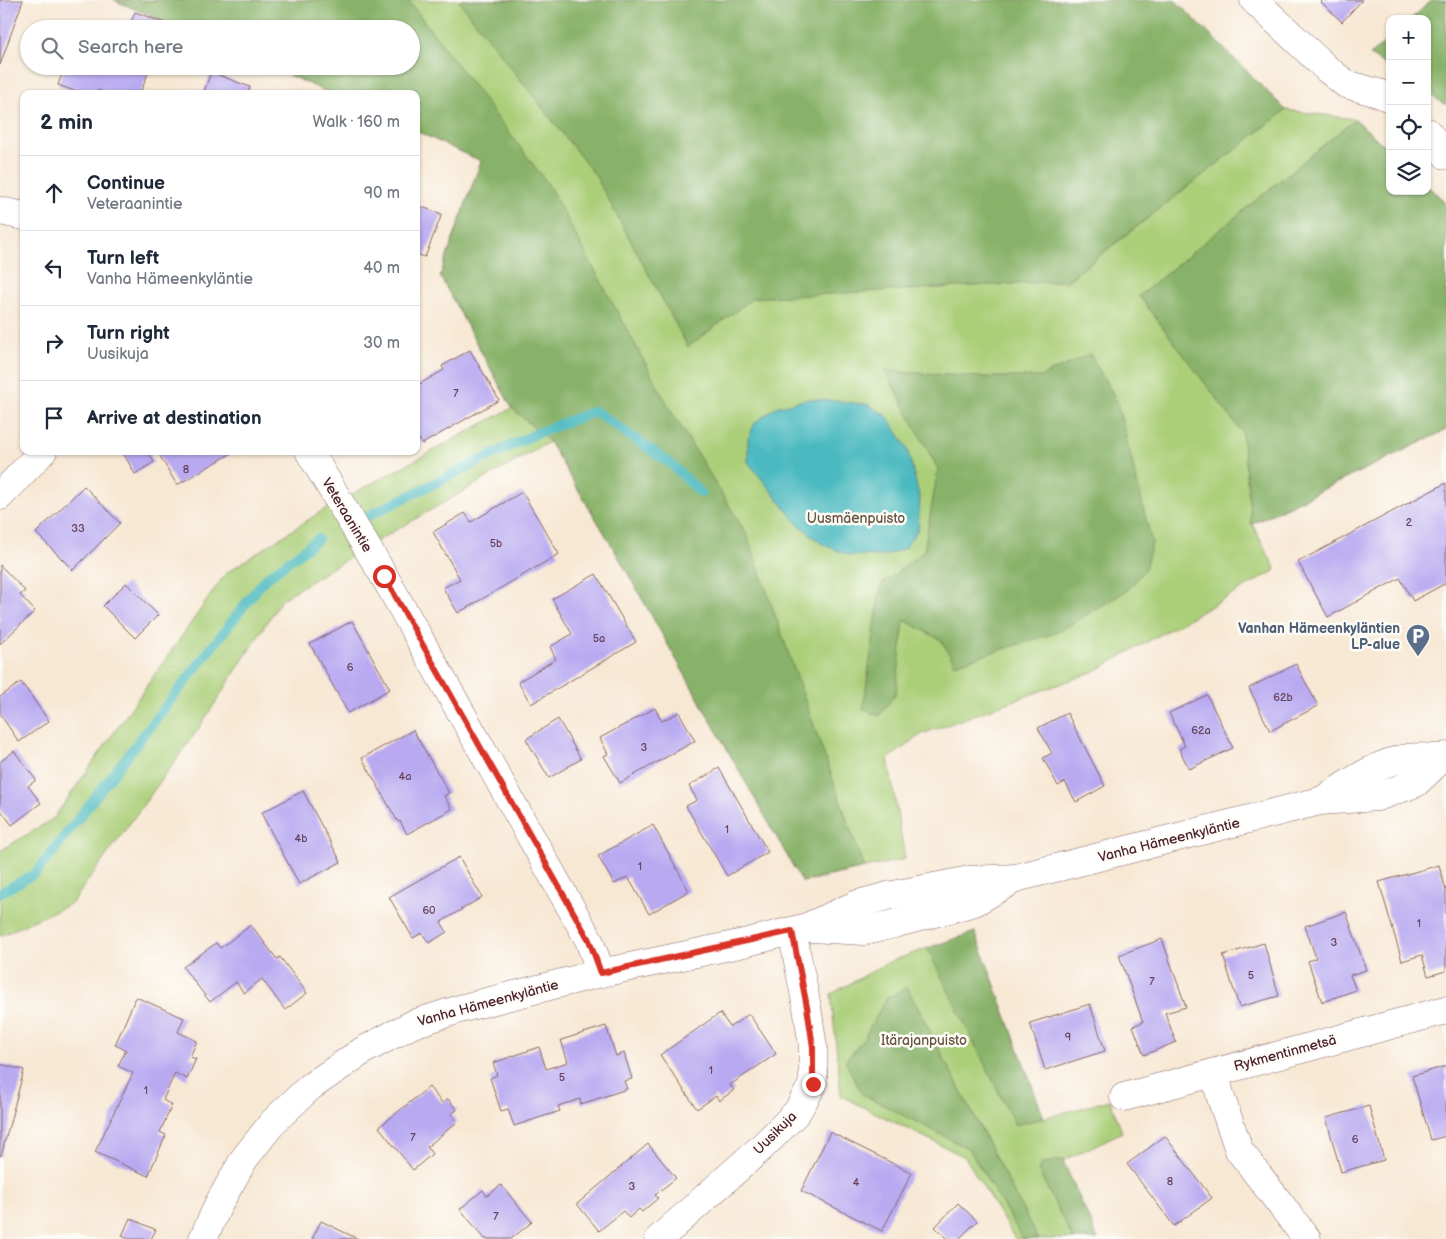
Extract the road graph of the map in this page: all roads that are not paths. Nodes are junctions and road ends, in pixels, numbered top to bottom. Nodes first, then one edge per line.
1 (1254, 0) edge
2 (1386, 96) edge
3 (1431, 137) edge
4 (1446, 155) edge
5 (0, 211) edge
6 (20, 215) edge
7 (40, 455) edge
8 (311, 455) edge
9 (0, 496) edge
10 (1444, 757) edge
11 (799, 929) junction
12 (601, 973) junction
13 (1446, 1010) edge
14 (1215, 1072) junction
15 (1124, 1097) dead end
16 (203, 1239) edge
17 (659, 1239) edge
18 (1307, 1239) edge

1 - 2 street
3 - 4 street
5 - 6 street
7 - 9 street
8 - 12 street, Veteraanintie
10 - 11 street, Vanha Hämeenkyläntie
11 - 12 street, Vanha Hämeenkyläntie
11 - 17 street, Uusikuja
12 - 16 street, Vanha Hämeenkyläntie
13 - 14 street, Rykmentinmetsä
14 - 15 street, Rykmentinmetsä
14 - 18 street

